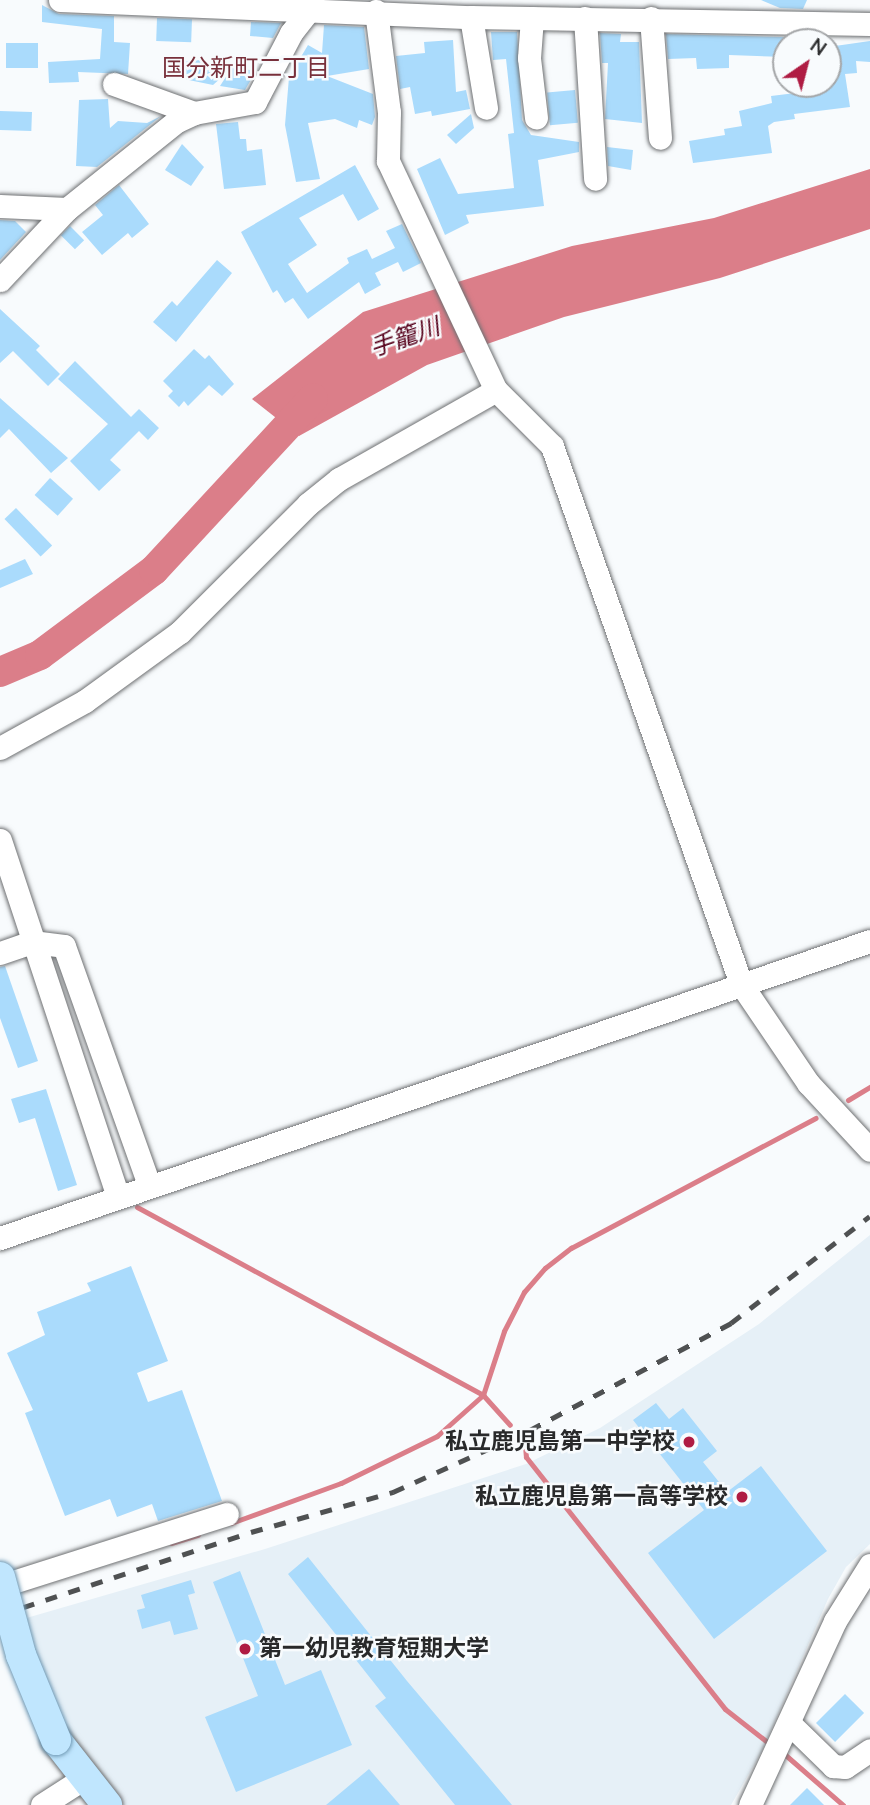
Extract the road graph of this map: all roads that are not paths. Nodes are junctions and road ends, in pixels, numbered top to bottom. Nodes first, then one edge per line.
1 (60, 0) edge
2 (143, 2) edge
3 (275, 5) edge
4 (312, 6) edge
5 (376, 11) junction
6 (633, 11) edge
7 (471, 17) junction
8 (532, 18) junction
9 (585, 18) junction
10 (870, 24) edge
11 (114, 84) dead end
12 (486, 108) dead end
13 (194, 113) junction
14 (536, 118) dead end
15 (660, 138) dead end
16 (595, 179) dead end
17 (0, 206) edge
18 (67, 209) junction
19 (0, 279) edge
20 (494, 386) junction
21 (0, 748) edge
22 (0, 840) edge
23 (870, 941) edge
24 (32, 942) junction
25 (0, 953) edge
26 (741, 984) junction
27 (870, 1150) edge
28 (149, 1185) junction
29 (118, 1196) junction
30 (0, 1238) edge
31 (227, 1514) dead end
32 (870, 1565) edge
33 (0, 1577) edge
34 (0, 1586) edge
35 (787, 1731) junction
36 (870, 1750) edge
37 (84, 1778) junction
38 (42, 1805) edge
39 (107, 1805) edge
40 (750, 1805) edge

1 - 2 street
2 - 3 street
3 - 4 street
4 - 5 street
4 - 13 street
5 - 7 street
5 - 20 street
6 - 9 street
6 - 10 street
6 - 15 street
7 - 8 street
7 - 12 street
8 - 9 street
8 - 14 street
9 - 16 street
11 - 13 street
13 - 18 street
17 - 18 street
18 - 19 street
20 - 21 street
20 - 26 street
22 - 24 street
23 - 26 street
24 - 25 street
24 - 28 street
24 - 29 street
26 - 27 street
26 - 28 street
28 - 29 street
29 - 30 street
31 - 34 street
32 - 35 street
33 - 37 main road, bridge
35 - 36 street
35 - 40 street
37 - 38 street
37 - 39 main road

